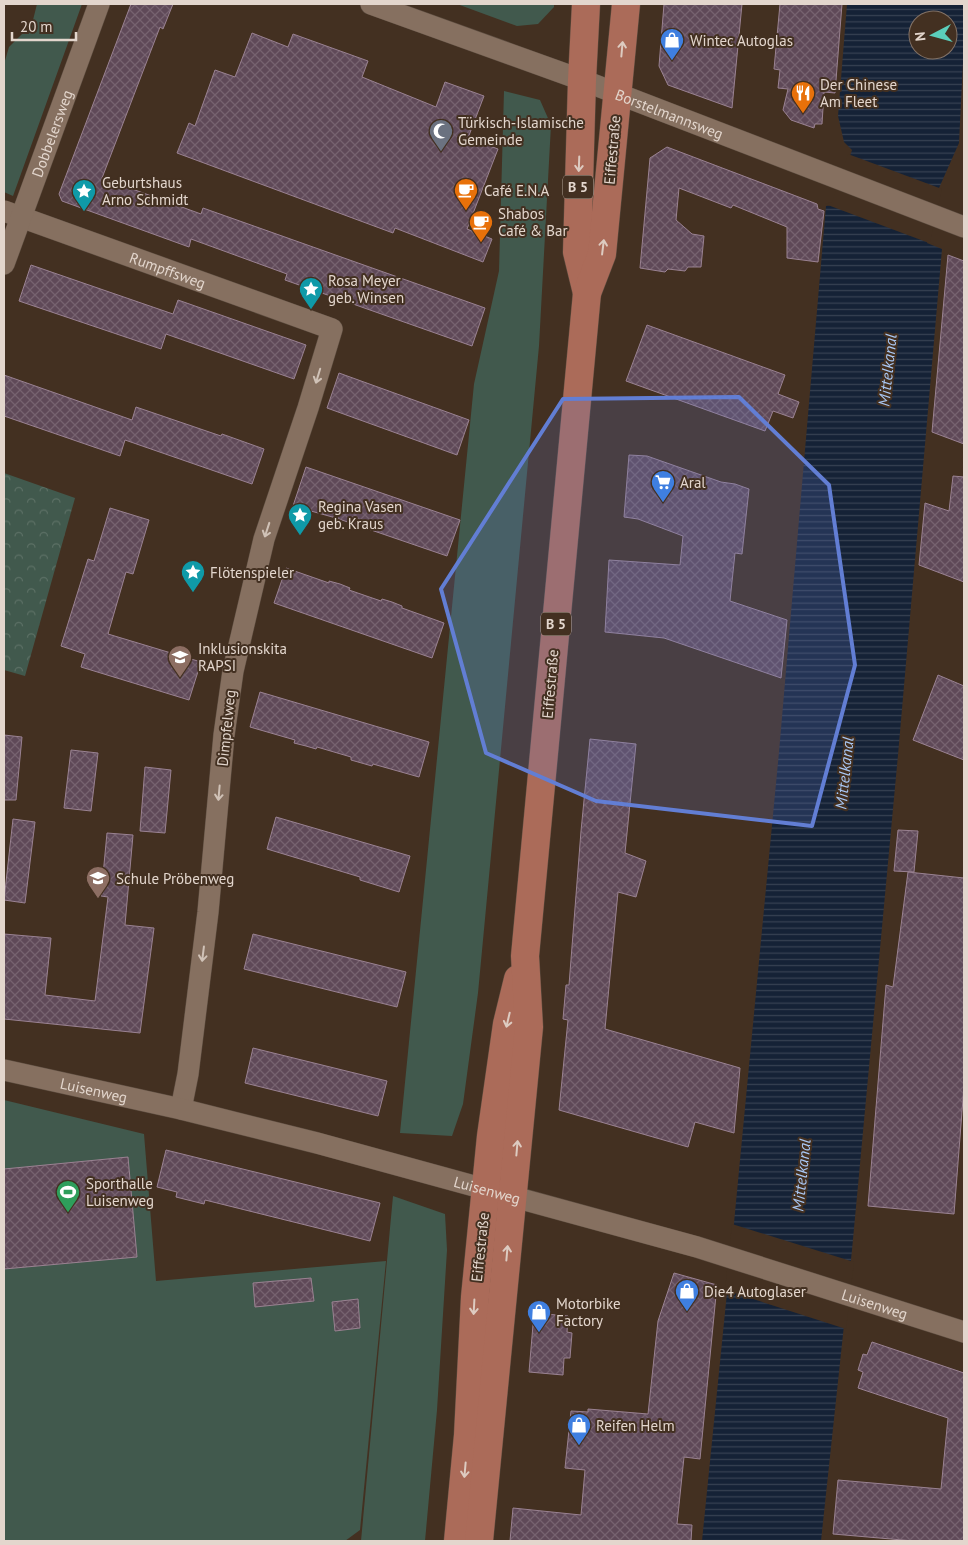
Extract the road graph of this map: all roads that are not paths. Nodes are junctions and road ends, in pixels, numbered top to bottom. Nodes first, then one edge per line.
1 (99, 4) edge
2 (372, 4) edge
3 (586, 4) edge
4 (626, 4) edge
5 (582, 80) junction
6 (618, 94) junction
7 (13, 214) edge
8 (955, 224) edge
9 (4, 264) edge
10 (587, 293) junction
11 (332, 329) joint
12 (524, 956) junction
13 (4, 1070) edge
14 (181, 1110) junction
15 (485, 1189) junction
16 (512, 1197) junction
17 (964, 1332) edge
18 (458, 1541) edge
19 (478, 1541) edge

1 - 7 street, Dobbelersweg
2 - 5 street, Borstelmannsweg
3 - 5 main road, Eiffestraße / B 5
6 -> 4 main road, Eiffestraße / B 5
5 - 6 street, Borstelmannsweg
5 -> 10 main road, Eiffestraße / B 5
6 - 8 street, Borstelmannsweg
10 -> 6 main road, Eiffestraße / B 5
7 - 9 street, Dobbelersweg
7 - 11 street, Rumpffsweg
10 - 12 main road, Eiffestraße / B 5
11 -> 14 street, Dimpfelweg
12 -> 15 main road, Eiffestraße
16 -> 12 main road, Eiffestraße
13 - 14 street, Luisenweg
14 - 15 street, Luisenweg
15 - 16 street, Luisenweg
15 -> 18 main road, Eiffestraße
16 - 17 street, Luisenweg
19 -> 16 main road, Eiffestraße

